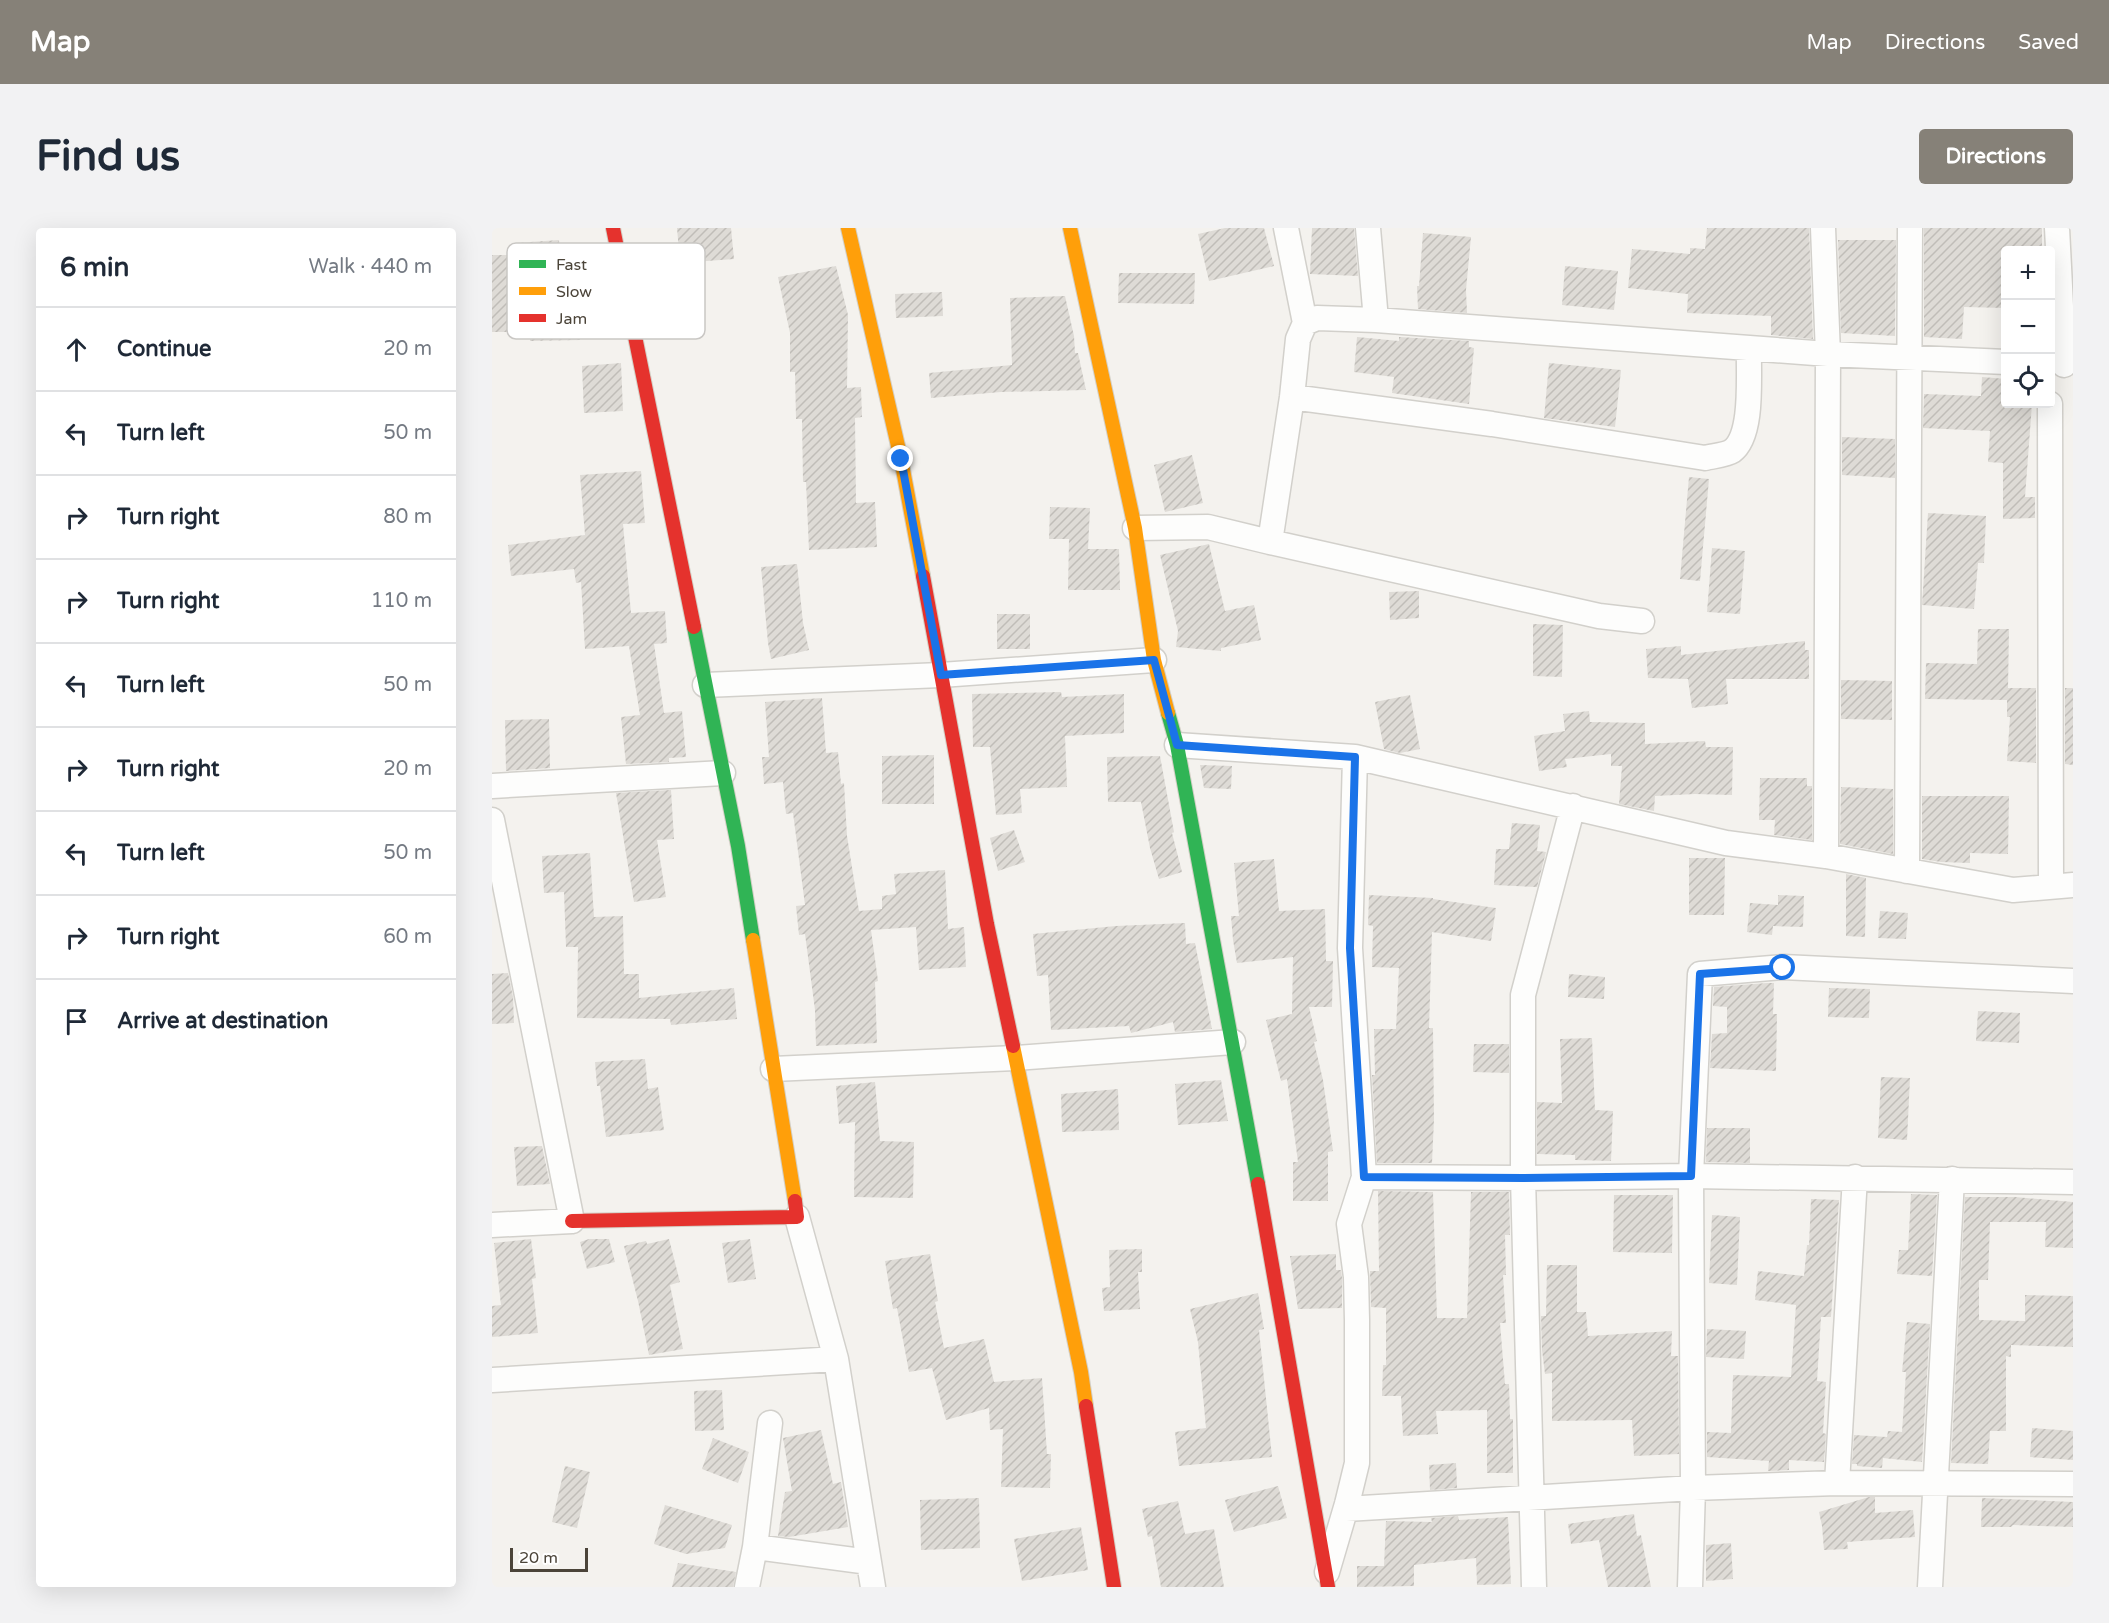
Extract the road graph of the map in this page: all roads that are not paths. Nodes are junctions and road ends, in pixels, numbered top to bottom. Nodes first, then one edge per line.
1 (613, 228) edge
2 (848, 228) edge
3 (1070, 228) edge
4 (1286, 228) edge
5 (1368, 228) edge
6 (1823, 228) edge
7 (1910, 228) edge
8 (2057, 228) edge
9 (616, 243) edge
10 (1376, 320) junction
11 (1305, 323) junction
12 (635, 339) edge
13 (1749, 348) junction
14 (1828, 354) junction
15 (1908, 357) junction
16 (2001, 362) edge
17 (2063, 365) edge
18 (1292, 397) junction
19 (2050, 408) edge
20 (1135, 528) junction
21 (1270, 542) junction
22 (1642, 621) dead end
23 (1154, 660) junction
24 (941, 675) junction
25 (705, 685) junction
26 (1177, 745) junction
27 (1355, 757) junction
28 (723, 773) junction
29 (492, 786) edge
30 (1573, 806) junction
31 (492, 820) edge
32 (1826, 856) junction
33 (1907, 871) junction
34 (2062, 885) edge
35 (2073, 981) edge
36 (1233, 1042) junction
37 (1015, 1058) junction
38 (773, 1069) junction
39 (1691, 1176) junction
40 (1364, 1177) junction
41 (1855, 1177) junction
42 (1523, 1178) junction
43 (1952, 1179) junction
44 (2073, 1182) edge
45 (797, 1217) junction
46 (572, 1221) junction
47 (492, 1225) edge
48 (836, 1359) junction
49 (492, 1380) edge
50 (770, 1423) dead end
51 (1837, 1483) junction
52 (1937, 1484) junction
53 (2073, 1484) edge
54 (1693, 1488) junction
55 (1531, 1499) junction
56 (1346, 1509) junction
57 (754, 1547) junction
58 (869, 1562) junction
59 (1327, 1580) edge
60 (747, 1587) edge
61 (873, 1587) edge
62 (1113, 1587) edge
63 (1534, 1587) edge
64 (1690, 1587) edge
65 (1930, 1587) edge

1 - 9 street
2 - 24 street
3 - 20 street
4 - 11 street
5 - 10 street
6 - 14 street
7 - 15 street
8 - 17 street
10 - 11 street
10 - 13 street
11 - 18 street
12 - 25 street
13 - 14 street
13 - 18 street
14 - 15 street
14 - 32 street
15 - 16 street
15 - 33 street
18 - 21 street
19 - 34 street
20 - 21 street
20 - 23 street
21 - 22 street
23 - 24 street
23 - 26 street
24 - 25 street
24 - 37 street
25 - 28 street
26 - 27 street
26 - 36 street
27 - 30 street
27 - 40 street
28 - 29 street
28 - 38 street
30 - 32 street
30 - 42 street
31 - 46 street
32 - 33 street
33 - 34 street
35 - 39 street
36 - 37 street
36 - 59 street
37 - 38 street
37 - 62 street
38 - 45 street
39 - 41 street
39 - 42 street
39 - 54 street
40 - 42 street
40 - 56 street
41 - 43 street
41 - 51 street
42 - 55 street
43 - 44 street
43 - 52 street
45 - 46 street
45 - 48 street
46 - 47 street
48 - 49 street
48 - 58 street
50 - 57 street
51 - 52 street
51 - 54 street
52 - 53 street
52 - 65 street
54 - 55 street
54 - 64 street
55 - 56 street
55 - 63 street
56 - 59 street
57 - 58 street
57 - 60 street
58 - 61 street

